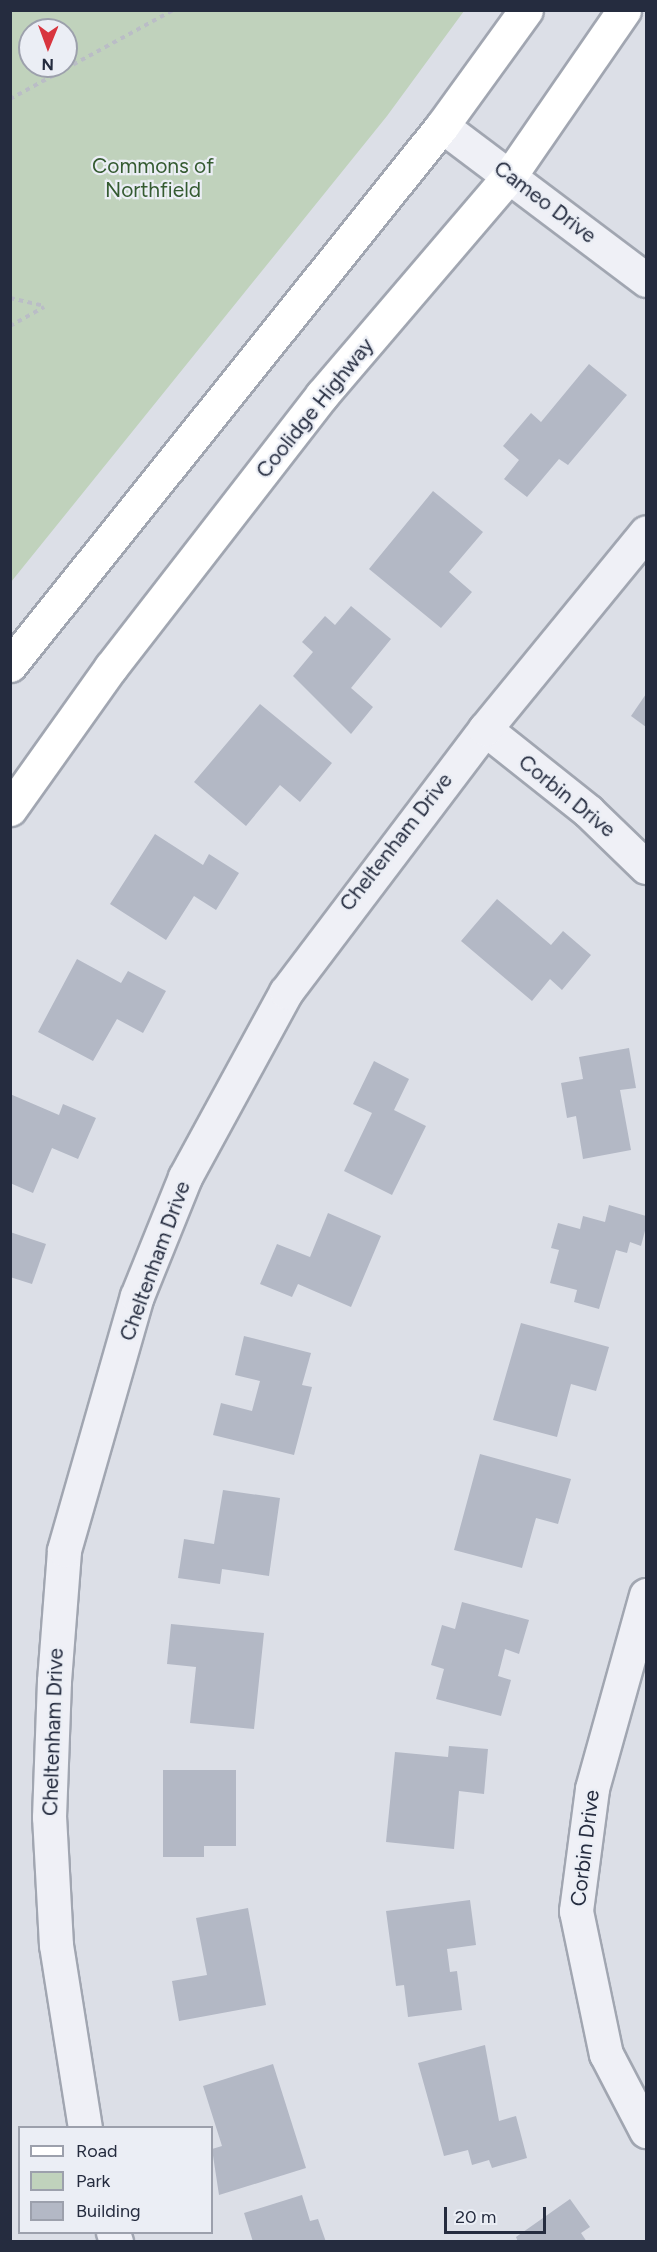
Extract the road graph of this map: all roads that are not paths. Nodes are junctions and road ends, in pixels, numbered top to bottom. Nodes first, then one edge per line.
1 (526, 10) edge
2 (624, 10) edge
3 (442, 126) junction
4 (511, 174) junction
5 (646, 280) edge
6 (646, 532) edge
7 (10, 665) edge
8 (485, 729) junction
9 (10, 809) edge
10 (646, 867) edge
11 (646, 1595) edge
12 (86, 2126) edge
13 (646, 2131) edge

1 - 3 main road
2 - 4 main road, Coolidge Highway
3 - 4 street, Cameo Drive
3 - 7 main road
4 - 5 street, Cameo Drive
4 - 9 main road, Coolidge Highway
6 - 8 street, Cheltenham Drive
8 - 10 street, Corbin Drive
8 - 12 street, Cheltenham Drive
11 - 13 street, Corbin Drive

